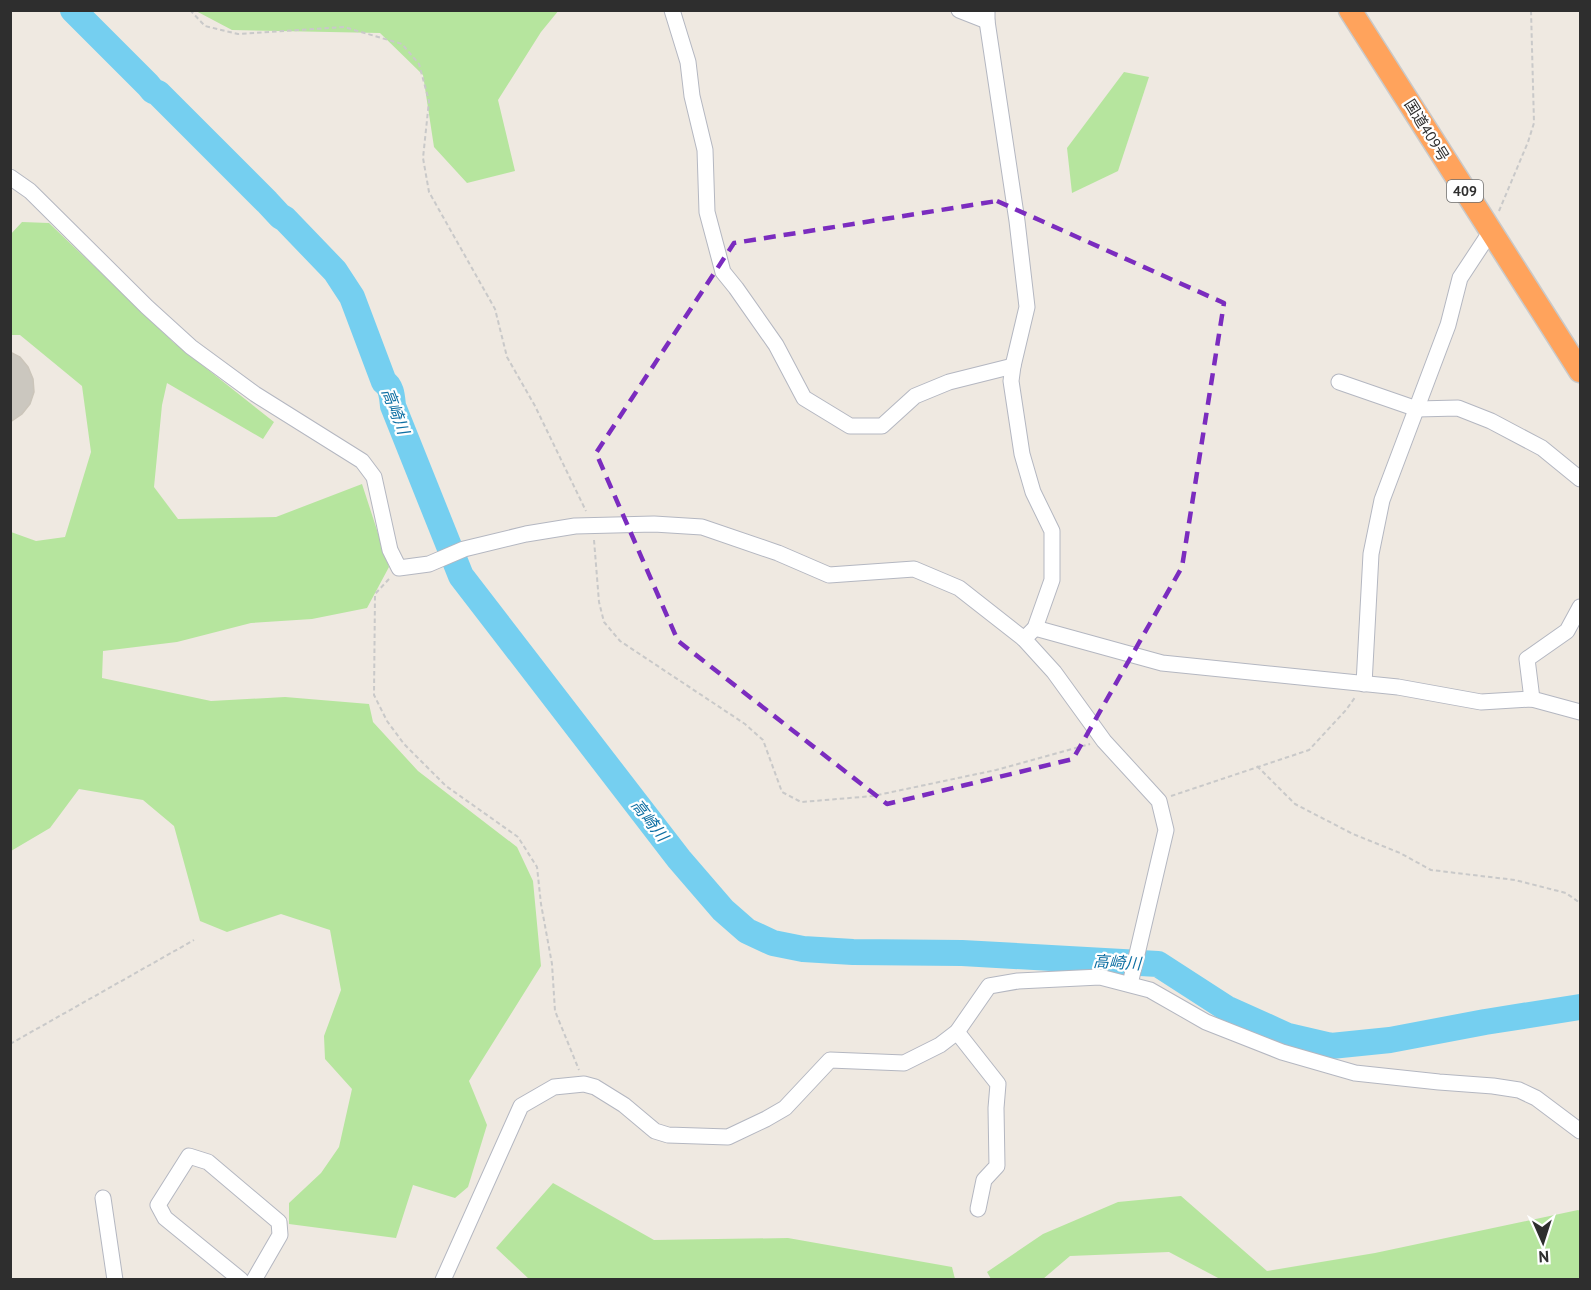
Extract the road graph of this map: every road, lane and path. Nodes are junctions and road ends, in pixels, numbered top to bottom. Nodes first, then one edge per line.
1 (190, 10) edge
2 (672, 10) edge
3 (959, 10) edge
4 (1350, 10) edge
5 (1531, 10) edge
6 (987, 16) edge
7 (10, 177) edge
8 (1491, 231) junction
9 (1013, 366) junction
10 (1581, 371) edge
11 (1339, 382) dead end
12 (1417, 409) junction
13 (1581, 479) edge
14 (593, 526) junction
15 (399, 568) junction
16 (1581, 607) edge
17 (1035, 628) junction
18 (1024, 639) junction
19 (1364, 684) junction
20 (1532, 699) junction
21 (1581, 712) edge
22 (1104, 741) junction
23 (1257, 766) junction
24 (1159, 801) junction
25 (1581, 903) edge
26 (194, 940) dead end
27 (1131, 984) junction
28 (957, 1032) junction
29 (10, 1044) edge
30 (584, 1084) junction
31 (1581, 1131) edge
32 (103, 1198) dead end
33 (978, 1209) dead end
34 (115, 1280) edge
35 (242, 1280) edge
36 (254, 1280) edge
37 (443, 1280) edge

1 - 14 path
2 - 9 street
3 - 6 street
4 - 8 highway, 国道409号 / 409
5 - 8 path
6 - 9 street
7 - 15 street
8 - 10 highway, 国道409号 / 409
8 - 12 street
9 - 17 street
11 - 12 street
12 - 13 street
12 - 19 street
14 - 15 street
14 - 18 street
14 - 22 path
15 - 30 path
16 - 20 street
17 - 18 street
17 - 19 street
18 - 22 street
19 - 20 street
19 - 23 path
20 - 21 street
22 - 24 street
23 - 24 path
23 - 25 path
24 - 27 street
26 - 29 path
27 - 28 street
27 - 31 street
28 - 30 street
28 - 33 street
30 - 37 street
32 - 34 street
35 - 36 street

